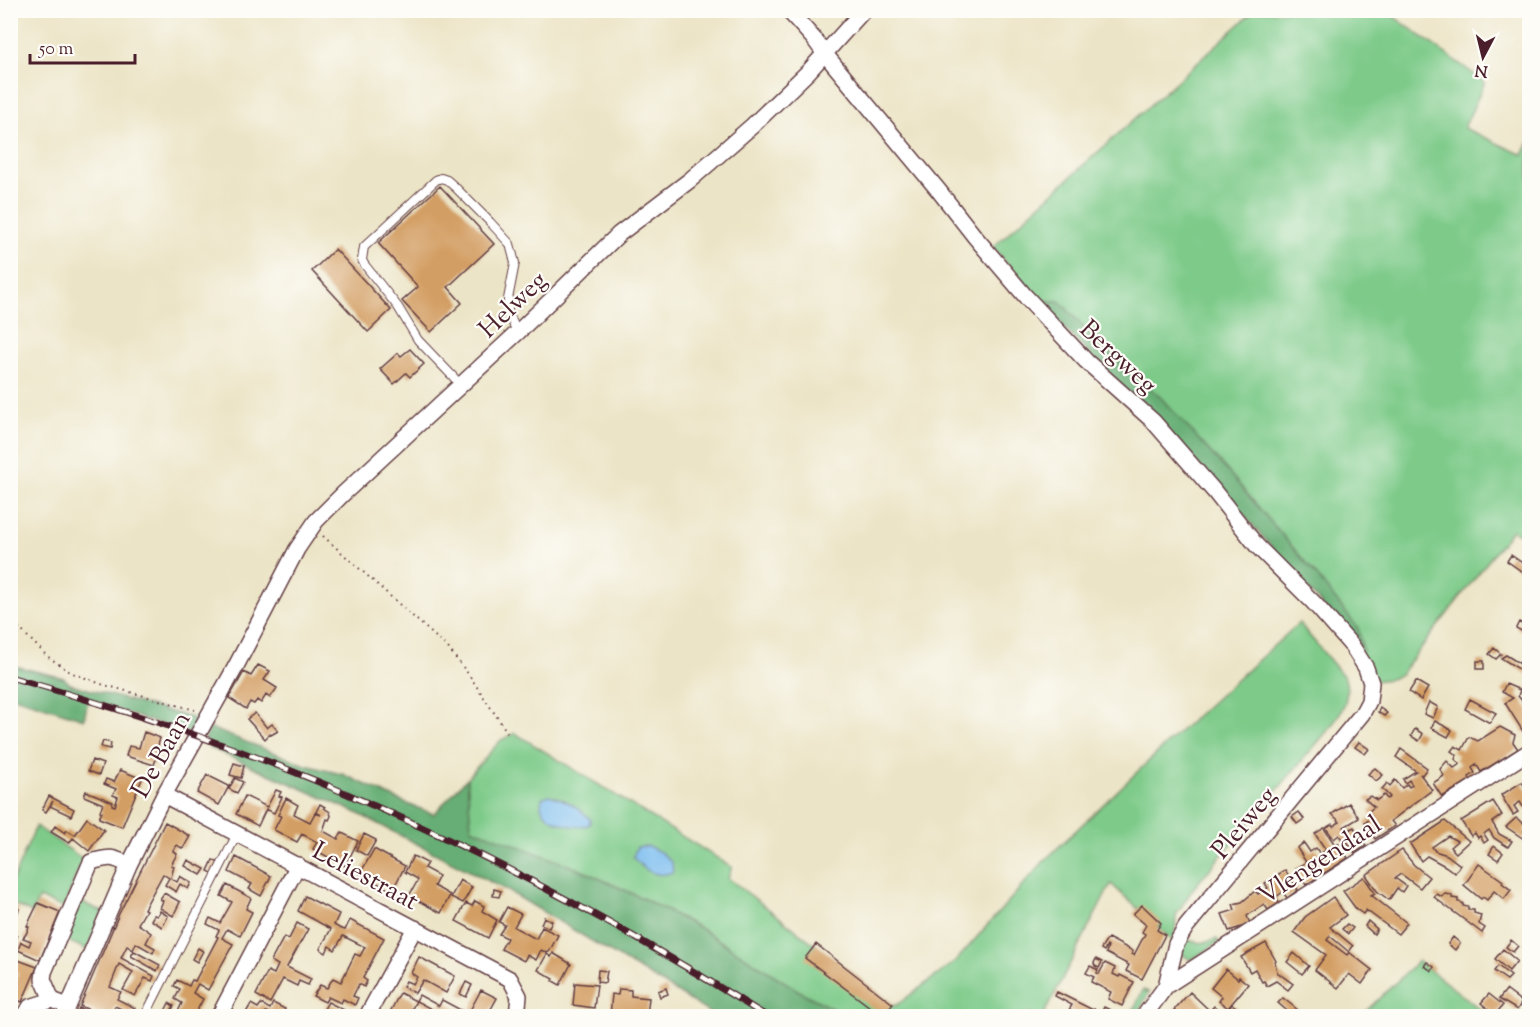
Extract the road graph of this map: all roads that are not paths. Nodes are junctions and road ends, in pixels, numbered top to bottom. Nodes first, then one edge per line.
1 (788, 10) edge
2 (864, 10) edge
3 (825, 54) junction
4 (517, 333) junction
5 (461, 385) junction
6 (235, 668) joint
7 (1371, 695) joint
8 (1530, 751) edge
9 (164, 795) junction
10 (237, 834) junction
11 (129, 865) junction
12 (298, 865) junction
13 (414, 928) junction
14 (1166, 986) junction
15 (52, 1000) junction
16 (67, 1012) edge
17 (25, 1017) edge
18 (145, 1017) edge
19 (219, 1017) edge
20 (367, 1017) edge
21 (517, 1017) edge
22 (1144, 1017) edge

1 - 3 street, Bergweg
2 - 3 street, Helweg
3 - 4 street, Helweg
3 - 7 street, Bergweg
4 - 5 street, Helweg
4 - 5 lane
5 - 6 street, Helweg
6 - 9 street, De Baan
7 - 14 street, Pleiweg
8 - 14 street, Vlengendaal
9 - 10 street, Leliestraat
9 - 11 street, De Baan
10 - 12 street, Leliestraat
10 - 18 lane
11 - 15 street
11 - 16 street, De Baan
12 - 13 street, Leliestraat
12 - 19 street
13 - 20 street
13 - 21 street, Leliestraat
14 - 22 street, Vlengendaal
15 - 16 street, De Baan
15 - 17 street

